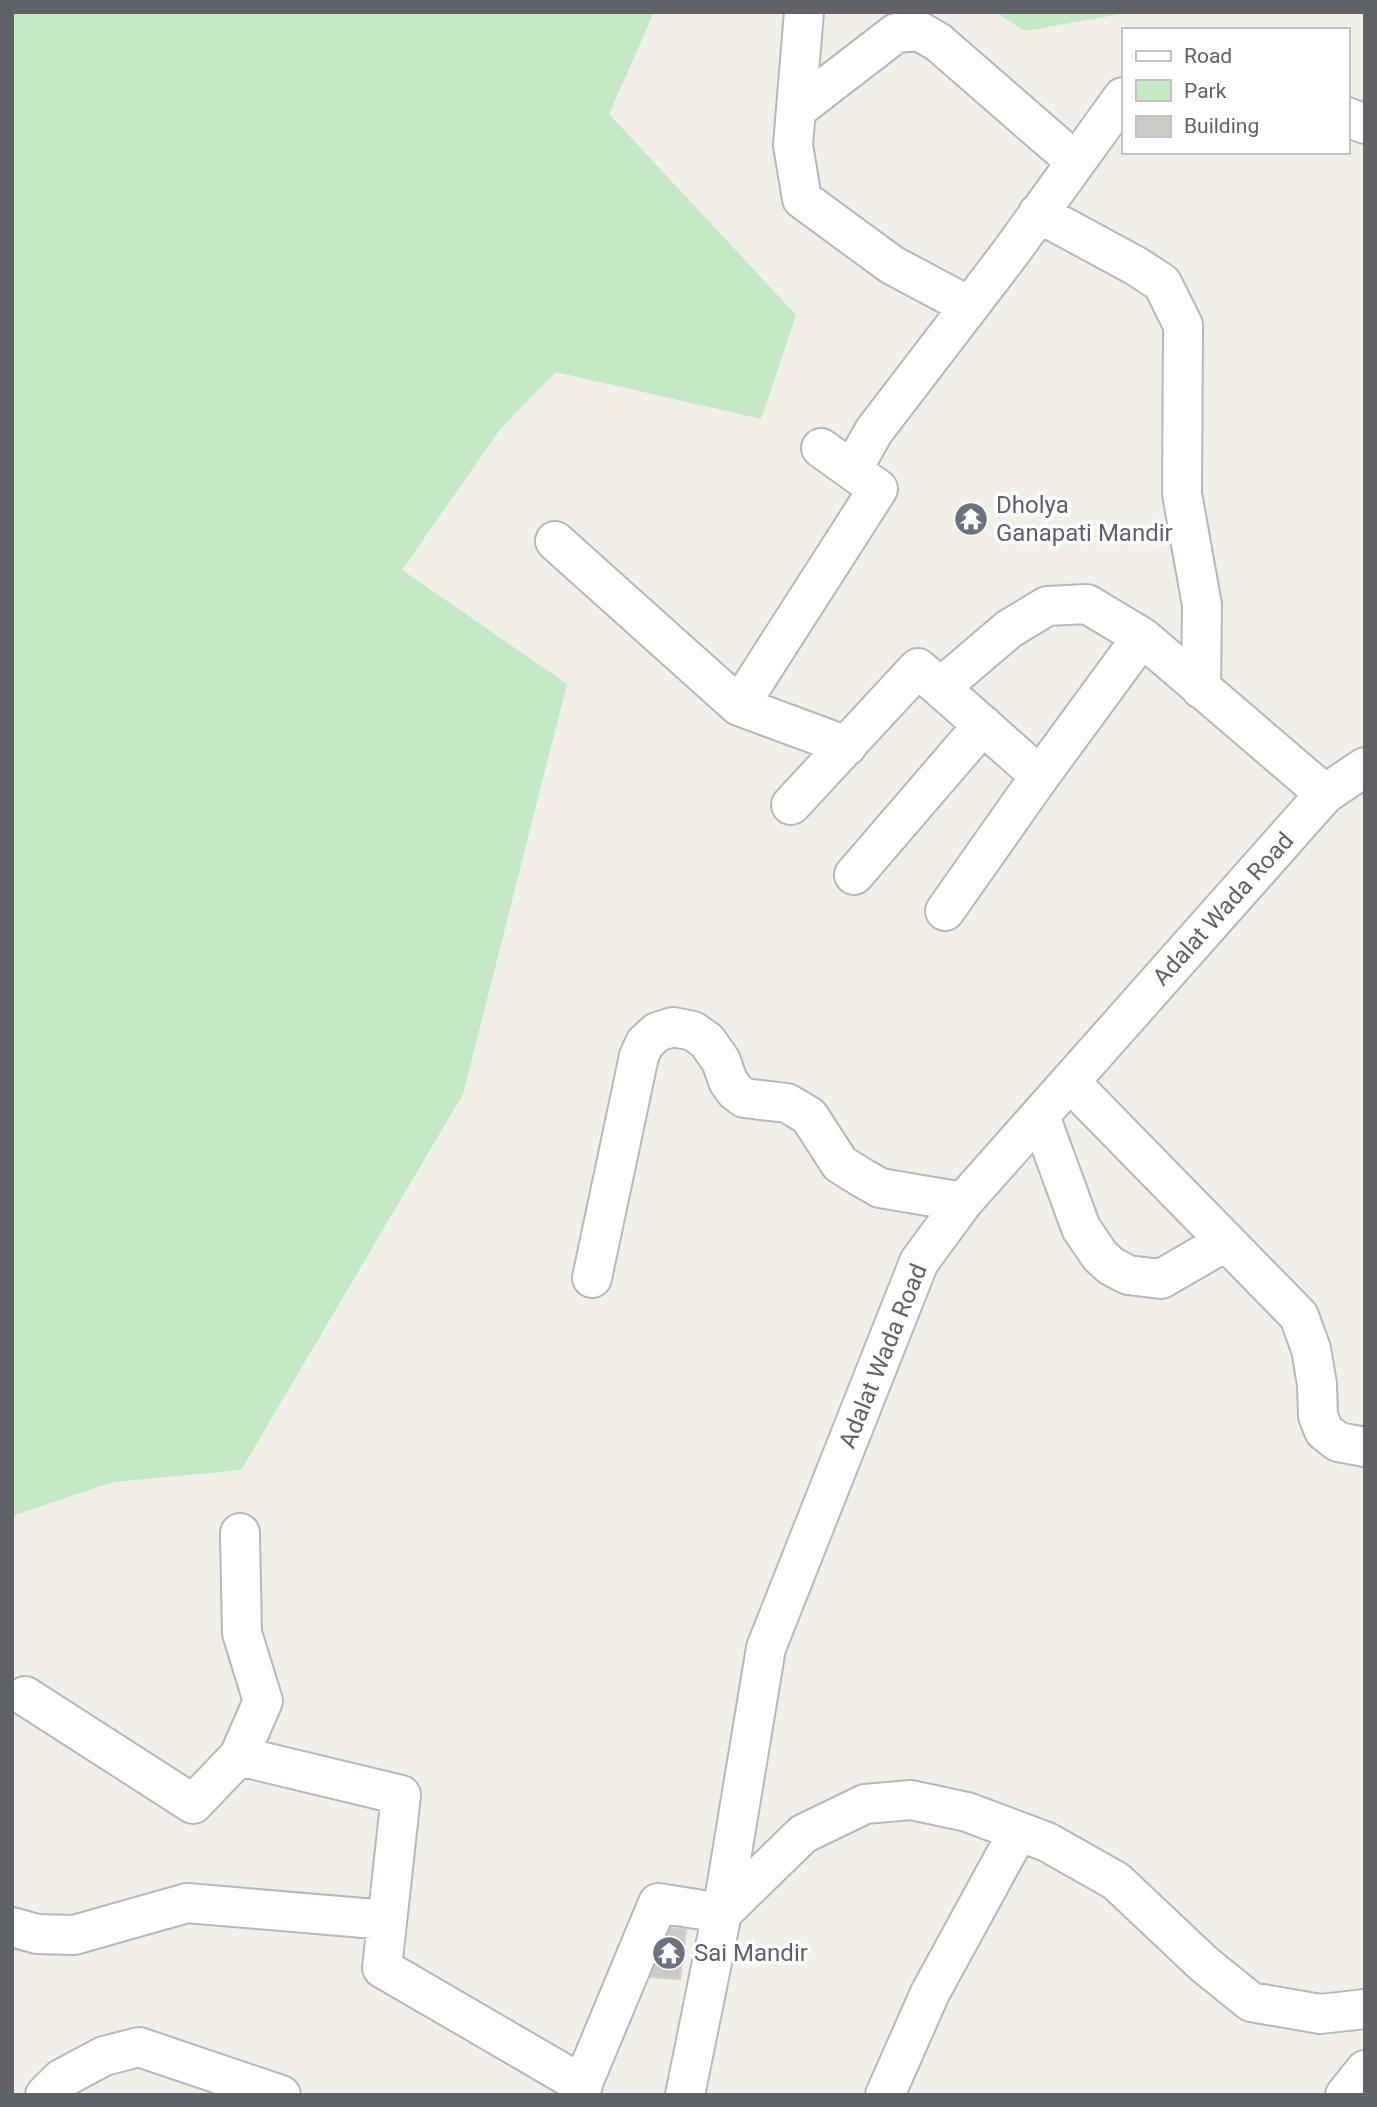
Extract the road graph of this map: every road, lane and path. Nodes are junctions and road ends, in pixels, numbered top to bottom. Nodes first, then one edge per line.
1 (804, 12) edge
2 (1122, 98) edge
3 (796, 110) junction
4 (1076, 162) junction
5 (1038, 213) junction
6 (969, 306) junction
7 (821, 447) dead end
8 (852, 470) junction
9 (555, 541) dead end
10 (1142, 637) junction
11 (941, 687) junction
12 (1201, 689) junction
13 (739, 706) junction
14 (983, 725) junction
15 (847, 746) junction
16 (1365, 767) edge
17 (1040, 776) junction
18 (1325, 794) junction
19 (791, 805) dead end
20 (854, 875) dead end
21 (945, 911) dead end
22 (1070, 1082) junction
23 (1037, 1120) junction
24 (974, 1191) junction
25 (1225, 1242) junction
26 (592, 1278) dead end
27 (1365, 1447) edge
28 (240, 1534) dead end
29 (25, 1696) dead end
30 (239, 1756) junction
31 (1018, 1832) junction
32 (722, 1913) junction
33 (387, 1920) junction
34 (12, 1927) edge
35 (1365, 2009) edge
36 (1365, 2070) edge
37 (580, 2090) edge
38 (278, 2094) edge
39 (46, 2095) edge
40 (685, 2095) edge
41 (885, 2095) edge
42 (1345, 2095) edge

1 - 3 street
2 - 4 street
3 - 4 street
3 - 6 street
4 - 5 street
5 - 6 street
5 - 12 street
6 - 8 street
7 - 8 street
8 - 13 street
9 - 13 street
10 - 11 street
10 - 12 street
10 - 17 street
11 - 14 street
11 - 15 street
12 - 18 street
13 - 15 street
14 - 17 street
14 - 20 street
15 - 19 street
16 - 18 street, Adalat Wada Road
17 - 21 street
18 - 22 street, Adalat Wada Road
22 - 23 street, Adalat Wada Road
22 - 25 street
23 - 24 street, Adalat Wada Road
23 - 25 street
24 - 26 street
24 - 32 street, Adalat Wada Road
25 - 27 street
28 - 30 street
29 - 30 street
30 - 33 street
31 - 32 street
31 - 35 street
31 - 41 street
32 - 37 street
32 - 40 street, Adalat Wada Road
33 - 34 street
33 - 37 street
36 - 42 street
38 - 39 street

